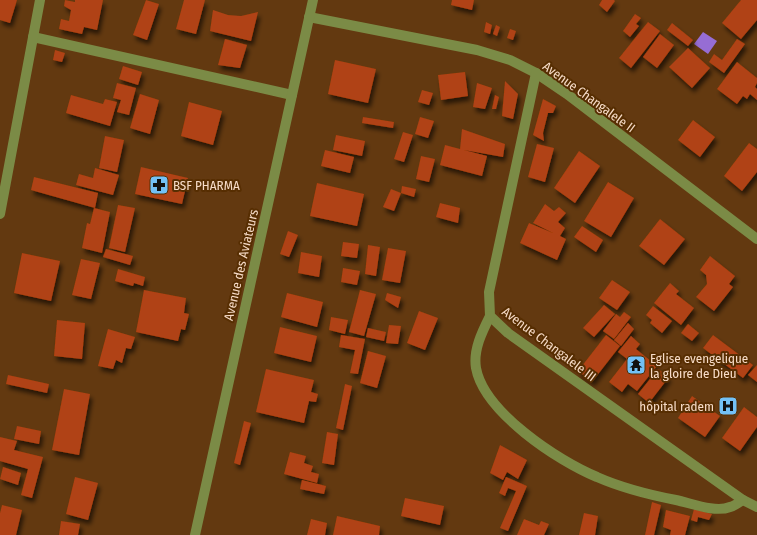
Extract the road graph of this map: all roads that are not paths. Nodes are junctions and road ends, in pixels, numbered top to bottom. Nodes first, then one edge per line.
1 (40, 0) edge
2 (313, 0) edge
3 (309, 17) junction
4 (33, 37) junction
5 (536, 73) junction
6 (292, 95) junction
7 (0, 214) edge
8 (757, 238) edge
9 (490, 316) junction
10 (743, 500) junction
11 (757, 507) edge
12 (195, 535) edge

1 - 4 street
2 - 3 street, Avenue des Aviateurs
3 - 5 street, Avenue Changalele II
3 - 6 street, Avenue des Aviateurs
4 - 6 street
4 - 7 street
5 - 8 street, Avenue Changalele II
5 - 9 street, Avenue Changalele III
6 - 12 street, Avenue des Aviateurs
9 - 10 street, Avenue Changalele III
9 - 10 street
10 - 11 street, Avenue Changalele III

